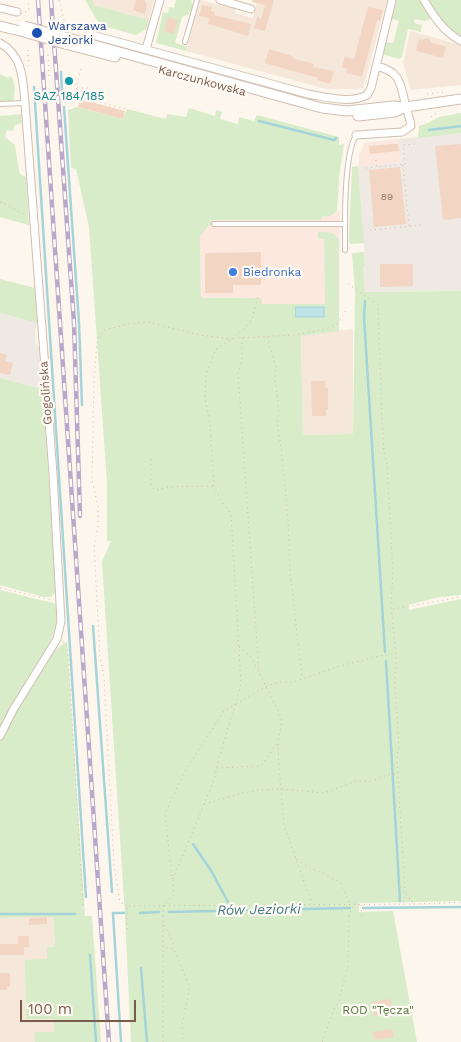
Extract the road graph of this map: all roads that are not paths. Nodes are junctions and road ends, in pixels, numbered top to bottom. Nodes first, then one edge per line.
1 (160, 0) edge
2 (197, 0) edge
3 (220, 0) edge
4 (392, 0) edge
5 (424, 0) edge
6 (3, 6) edge
7 (251, 8) dead end
8 (20, 13) road end
9 (0, 20) edge
10 (0, 26) edge
11 (24, 29) junction
12 (86, 34) road end
13 (461, 41) edge
14 (185, 42) dead end
15 (1, 46) edge
16 (146, 49) junction
17 (376, 66) junction
18 (461, 99) edge
19 (25, 103) junction
20 (0, 104) edge
21 (406, 107) junction
22 (356, 135) joint
23 (214, 224) dead end
24 (344, 224) junction
25 (345, 250) dead end
26 (0, 736) edge

1 - 16 street
2 - 14 lane
3 - 7 street
4 - 17 street
5 - 13 street
6 - 8 street
9 - 11 street, Karczunkowska
10 - 11 street, Karczunkowska
11 - 21 street, Karczunkowska, bridge
12 - 16 street, Karczunkowska
15 - 19 street, Gogolińska
16 - 17 street, Karczunkowska
17 - 21 street
18 - 21 street, Karczunkowska
19 - 20 lane
19 - 26 street, Gogolińska
21 - 22 street
22 - 24 lane
23 - 24 lane
24 - 25 lane

